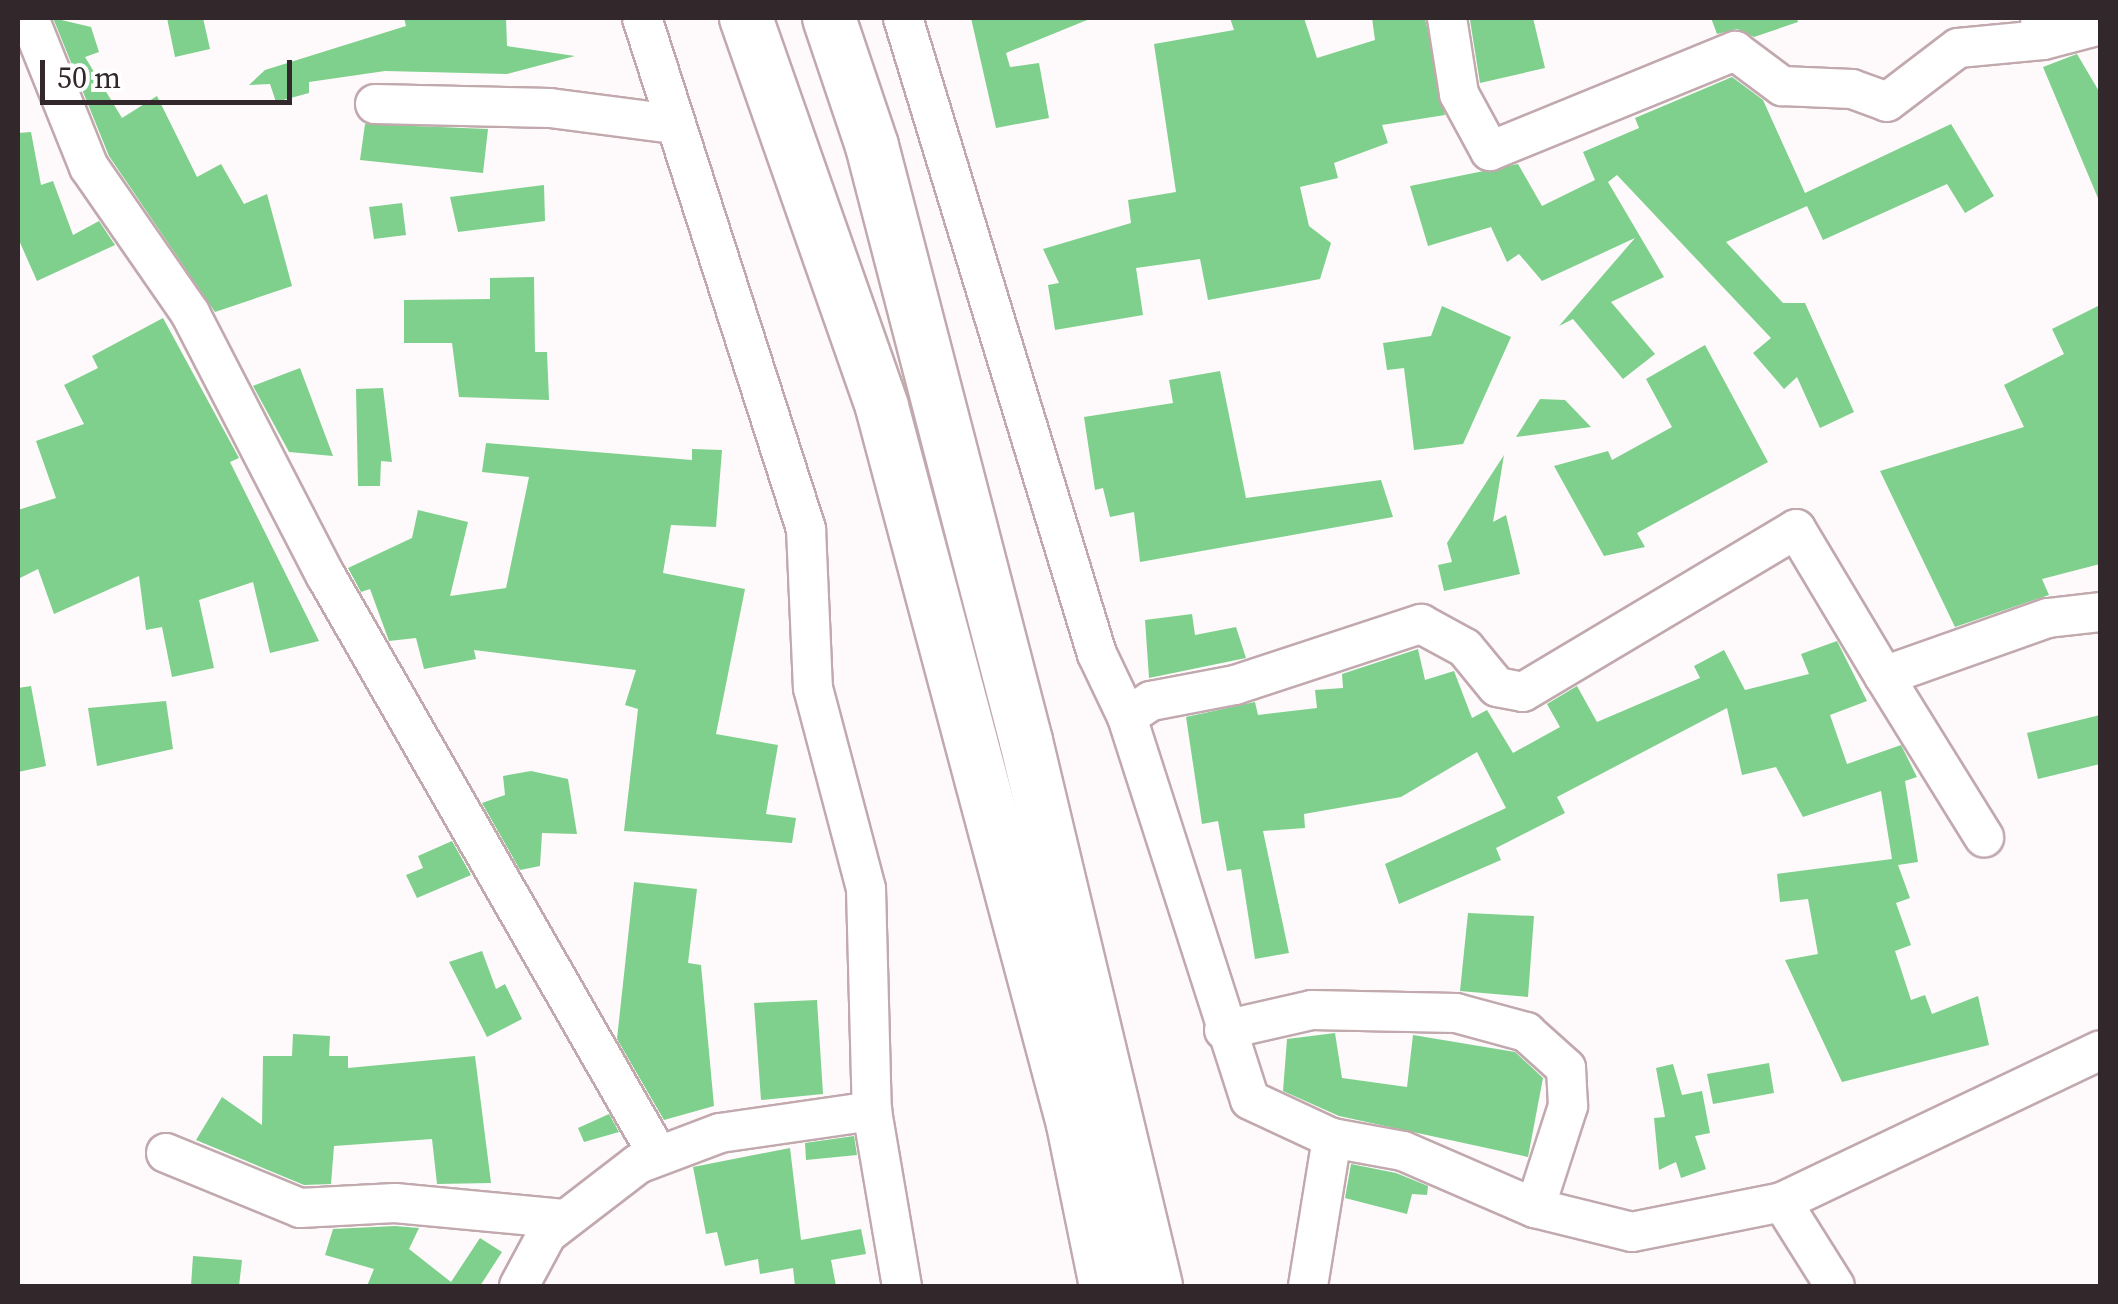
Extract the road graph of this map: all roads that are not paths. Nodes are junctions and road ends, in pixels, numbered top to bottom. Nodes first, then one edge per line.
1 (29, 18) edge
2 (642, 18) edge
3 (746, 18) edge
4 (829, 18) edge
5 (903, 18) edge
6 (1447, 18) edge
7 (2100, 25) edge
8 (2041, 29) edge
9 (374, 104) dead end
10 (673, 124) junction
11 (2100, 612) edge
12 (1884, 676) junction
13 (1127, 717) junction
14 (1984, 837) dead end
15 (1224, 1030) junction
16 (2100, 1050) edge
17 (872, 1111) junction
18 (1332, 1138) junction
19 (166, 1153) dead end
20 (658, 1155) junction
21 (1782, 1202) junction
22 (1534, 1208) junction
23 (563, 1220) junction
24 (519, 1286) edge
25 (902, 1286) edge
26 (1106, 1286) edge
27 (1156, 1286) edge
28 (1308, 1286) edge
29 (1835, 1286) edge

1 - 20 street
2 - 10 street
3 - 26 highway
4 - 27 highway
5 - 13 street
6 - 8 street
7 - 8 street
9 - 10 street
10 - 17 street
11 - 12 street
12 - 13 street
12 - 14 street
13 - 15 street
15 - 18 street
15 - 22 street
16 - 21 street
17 - 20 street
17 - 25 street
18 - 22 street
18 - 28 street
19 - 23 street
20 - 23 street
21 - 22 street
21 - 29 street
23 - 24 street

